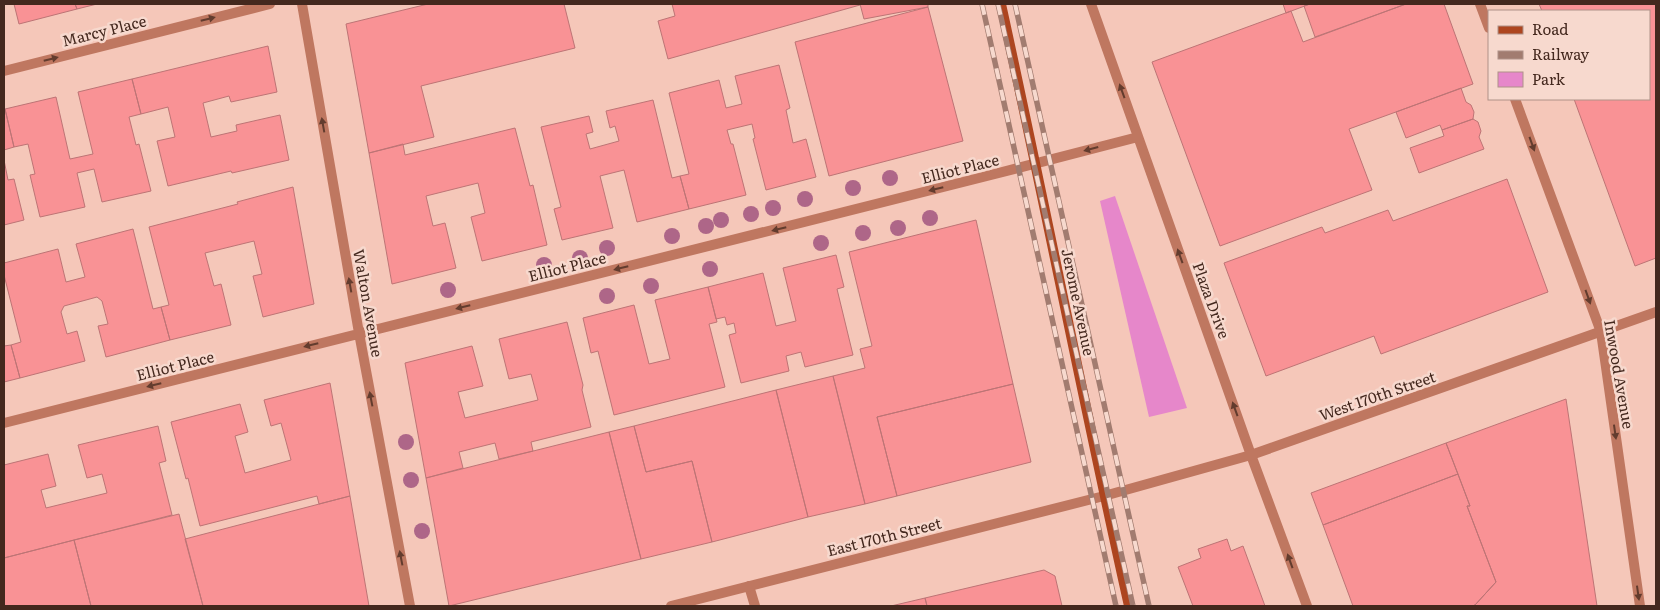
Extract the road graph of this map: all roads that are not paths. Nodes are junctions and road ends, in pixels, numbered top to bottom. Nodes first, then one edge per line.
1 (270, 4) edge
2 (302, 4) edge
3 (1001, 4) edge
4 (1091, 4) edge
5 (1480, 4) edge
6 (1488, 25) edge
7 (4, 71) edge
8 (1515, 100) edge
9 (1138, 137) junction
10 (1036, 164) junction
11 (1656, 312) edge
12 (1601, 332) junction
13 (359, 334) junction
14 (4, 423) edge
15 (1251, 455) junction
16 (1104, 496) junction
17 (749, 586) junction
18 (410, 606) edge
19 (671, 606) edge
20 (755, 606) edge
21 (1129, 606) edge
22 (1307, 606) edge
23 (1640, 606) edge

7 -> 1 street, Marcy Place
13 -> 2 street, Walton Avenue
3 - 10 main road, Jerome Avenue
9 -> 4 street, Plaza Drive
5 - 6 street
8 -> 12 street, Inwood Avenue
9 -> 10 street, Elliot Place
15 -> 9 street, Plaza Drive
10 -> 13 street, Elliot Place
10 - 16 main road, Jerome Avenue
11 - 12 street, West 170th Street
12 - 15 street, West 170th Street
12 -> 23 street, Inwood Avenue
13 -> 14 street, Elliot Place
18 -> 13 street, Walton Avenue
15 - 16 street, West 170th Street
22 -> 15 street, Plaza Drive
16 - 17 street, East 170th Street
16 - 21 main road, Jerome Avenue
17 - 19 street, East 170th Street
17 - 20 street

